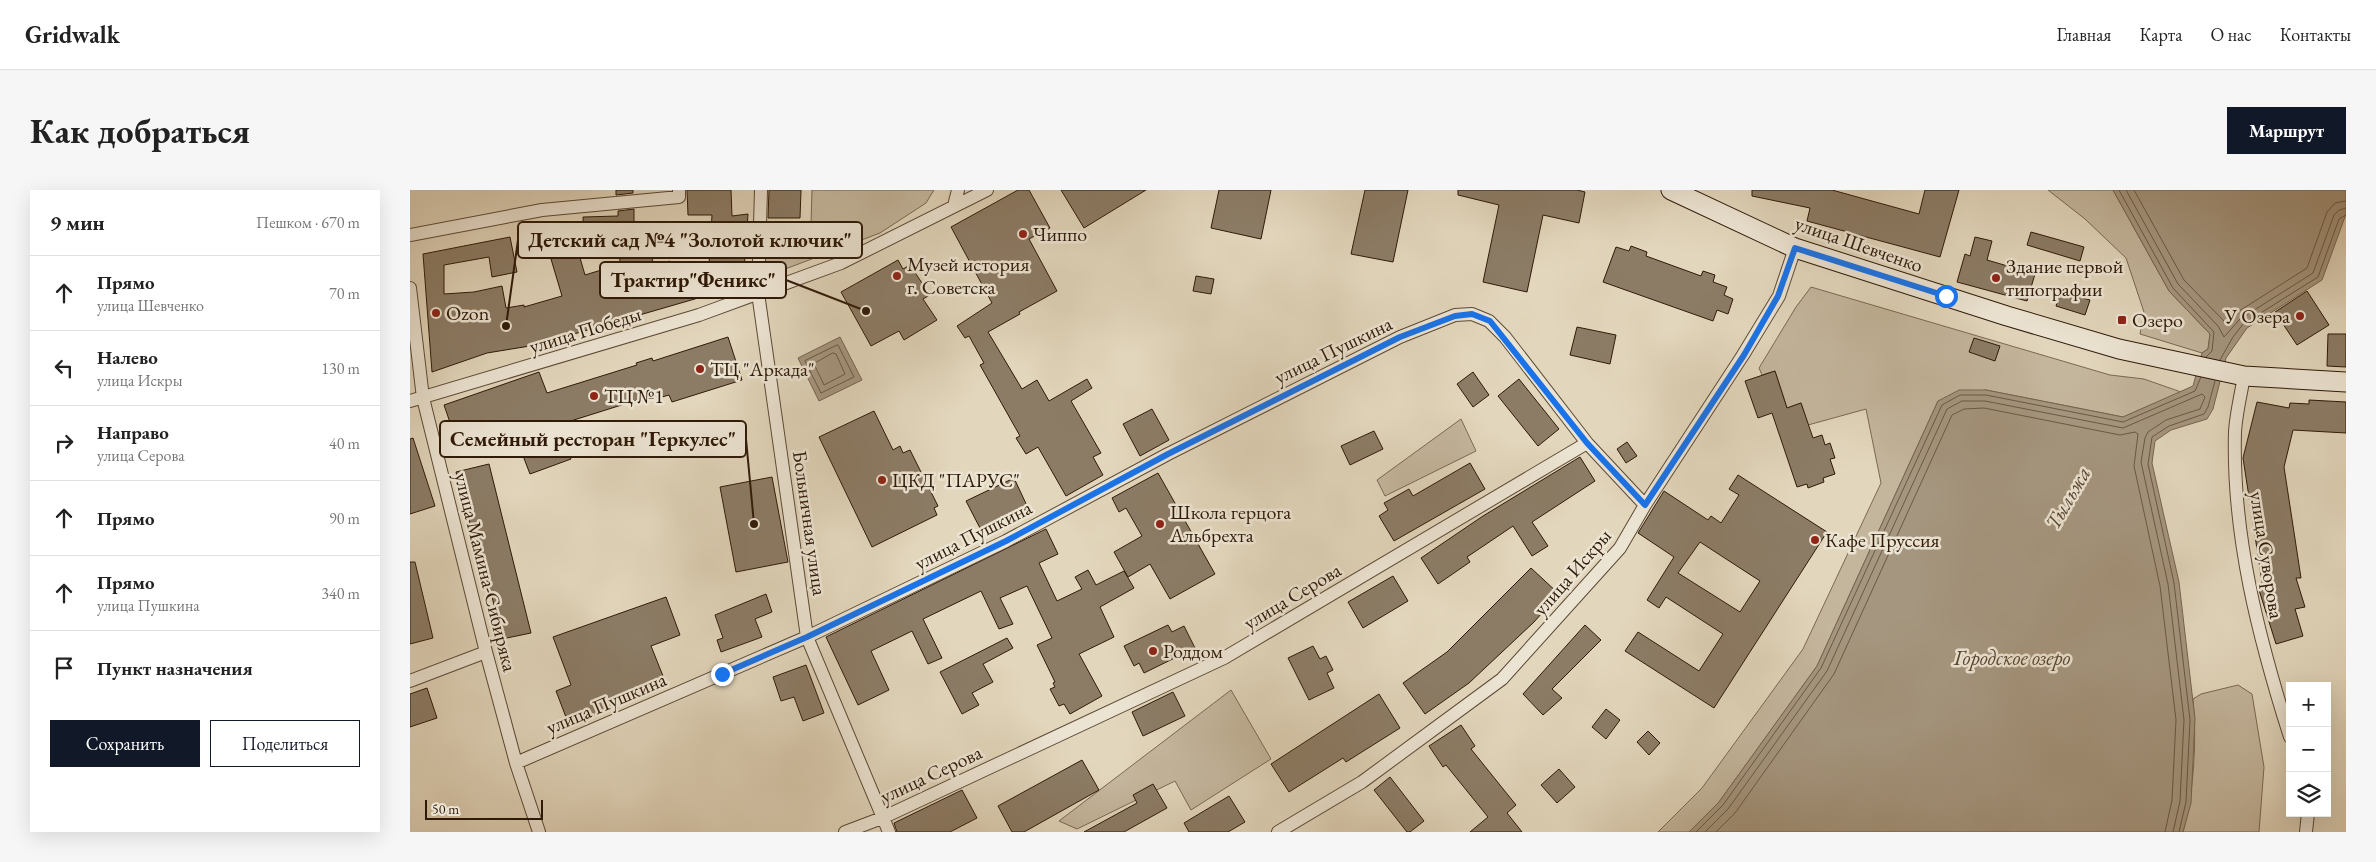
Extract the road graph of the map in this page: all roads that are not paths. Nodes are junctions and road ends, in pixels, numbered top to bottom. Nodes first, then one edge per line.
1 (679, 190) edge
2 (761, 190) edge
3 (958, 190) edge
4 (987, 190) edge
5 (1671, 190) edge
6 (954, 206) junction
7 (410, 235) edge
8 (1795, 248) junction
9 (410, 288) edge
10 (758, 293) junction
11 (2244, 376) junction
12 (2346, 382) edge
13 (423, 398) junction
14 (410, 402) edge
15 (1587, 443) junction
16 (1645, 505) junction
17 (807, 637) junction
18 (486, 652) junction
19 (410, 681) edge
20 (2287, 727) edge
21 (516, 763) junction
22 (2308, 817) edge
23 (882, 818) junction
24 (539, 832) edge
25 (845, 832) edge
26 (889, 832) edge
27 (1278, 832) edge
28 (2306, 832) edge

1 - 7 street
2 - 10 street, Больничная улица
3 - 6 street
4 - 6 street, улица Победы
5 - 8 main road, улица Шевченко
6 - 10 street, улица Победы
8 - 11 main road, улица Шевченко
8 - 16 street, улица Искры
9 - 13 street, улица Мамина-Сибиряка
10 - 13 street, улица Победы
10 - 17 street, Больничная улица
11 - 12 main road, улица Шевченко
11 - 20 street, улица Суворова
13 - 14 street, улица Победы
13 - 18 street, улица Мамина-Сибиряка
15 - 16 street
15 - 17 street, улица Пушкина
15 - 23 street, улица Серова
16 - 27 street, улица Искры
17 - 21 street, улица Пушкина
17 - 23 street, Больничная улица
18 - 19 street
18 - 21 street, улица Мамина-Сибиряка
21 - 24 street, улица Мамина-Сибиряка
22 - 28 street
23 - 25 street, улица Серова
23 - 26 street, Больничная улица

